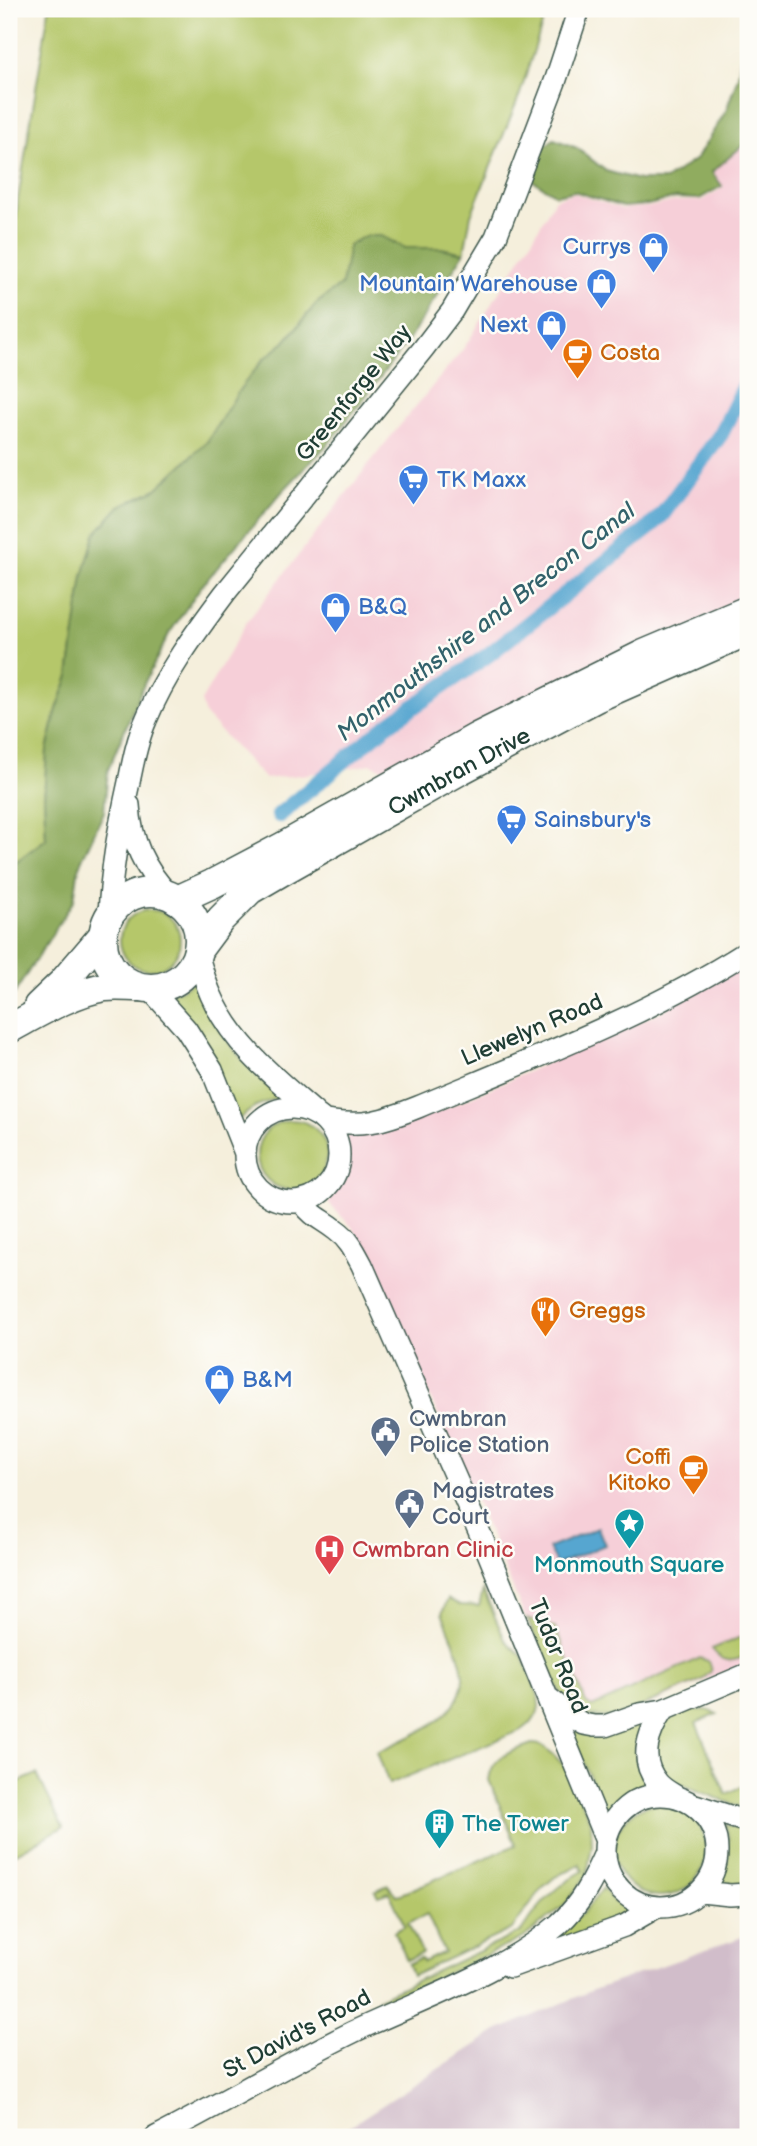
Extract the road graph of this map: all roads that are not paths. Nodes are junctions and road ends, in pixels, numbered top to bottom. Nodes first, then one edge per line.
1 (579, 9) edge
2 (748, 610) edge
3 (748, 631) edge
4 (128, 785) junction
5 (173, 897) junction
6 (106, 925) junction
7 (748, 951) edge
8 (198, 952) junction
9 (144, 988) junction
10 (9, 1029) edge
11 (321, 1118) junction
12 (245, 1153) junction
13 (302, 1202) junction
14 (748, 1674) edge
15 (549, 1697) junction
16 (663, 1710) junction
17 (685, 1800) junction
18 (748, 1822) edge
19 (605, 1847) junction
20 (701, 1892) junction
21 (748, 1894) edge
22 (655, 1908) junction
23 (465, 1982) junction
24 (156, 2137) edge

1 - 4 street, Greenforge Way
2 - 5 main road, Cwmbran Drive
3 - 8 main road, Cwmbran Drive
4 - 5 street, Greenforge Way
4 - 6 street, Greenforge Way
5 - 6 main road
5 - 8 main road
6 - 9 main road
6 - 10 main road
7 - 11 street, Llewelyn Road
8 - 9 main road
8 - 11 street
9 - 10 main road
9 - 12 street
11 - 12 street
11 - 13 street
12 - 13 street
13 - 15 street, Tudor Road
14 - 16 street
15 - 16 street
15 - 19 street, Tudor Road
16 - 17 street
17 - 18 street, St David's Road
17 - 19 street, St David's Road
17 - 20 street
19 - 22 street
19 - 23 street, St David's Road
20 - 21 street
20 - 22 street, St David's Road
22 - 23 street, St David's Road
23 - 24 street, St David's Road

